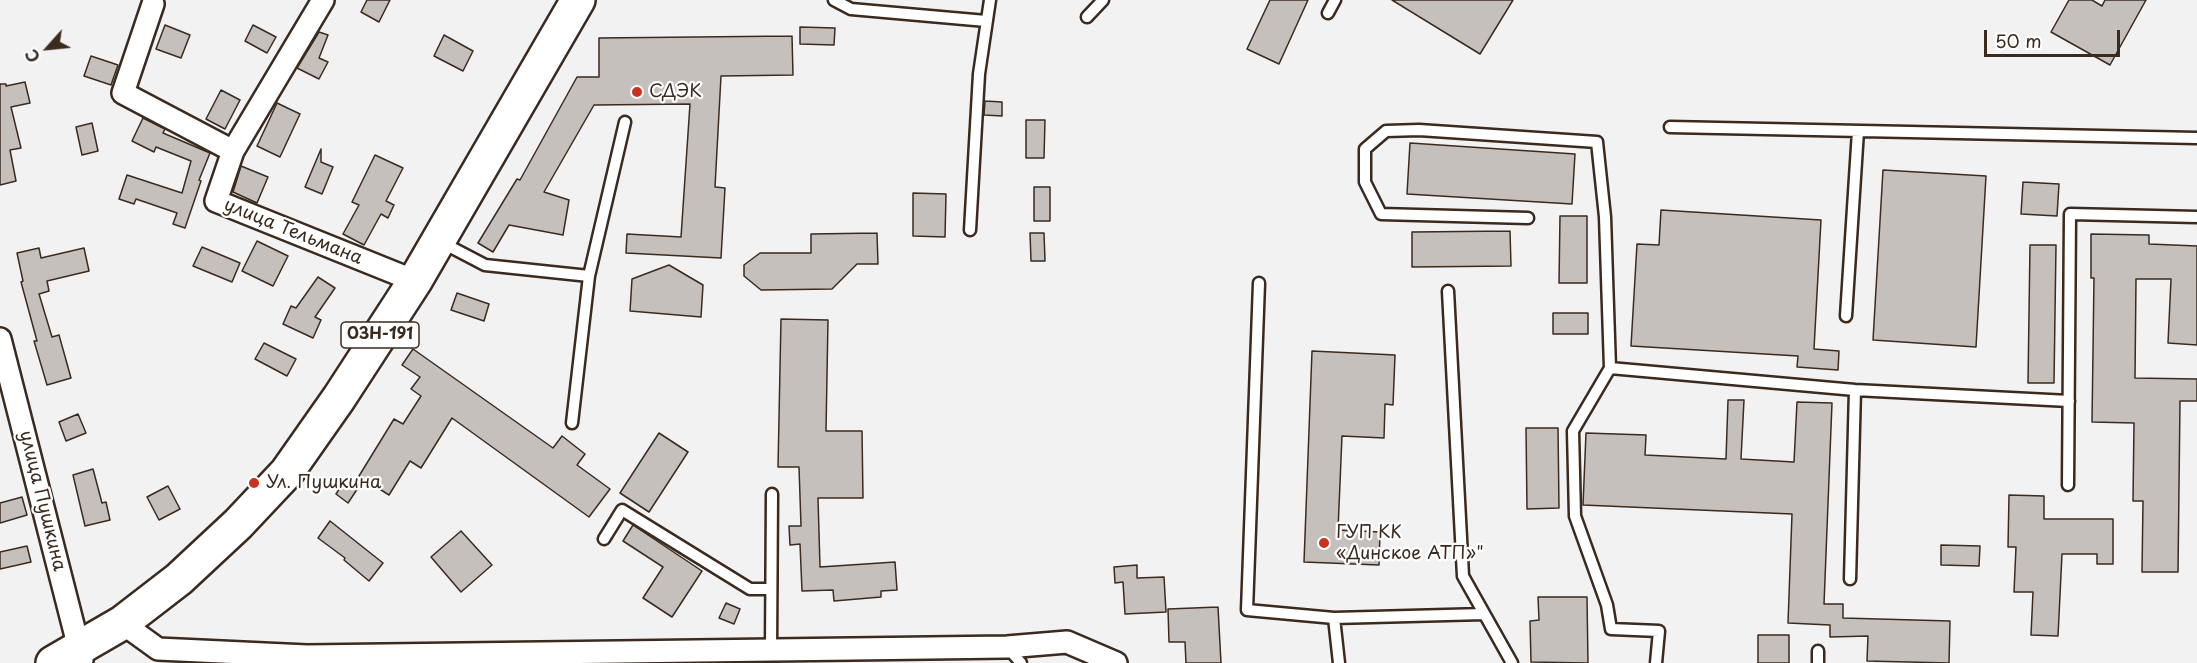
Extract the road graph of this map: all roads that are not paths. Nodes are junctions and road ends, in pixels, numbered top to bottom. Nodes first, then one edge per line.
1 (323, 0) edge
2 (578, 0) edge
3 (834, 0) edge
4 (990, 0) edge
5 (1103, 0) edge
6 (1335, 0) edge
7 (153, 4) dead end
8 (1328, 13) dead end
9 (1087, 17) dead end
10 (986, 21) junction
11 (625, 122) dead end
12 (1670, 127) dead end
13 (1858, 131) junction
14 (2197, 138) edge
15 (233, 151) junction
16 (2197, 217) edge
17 (1528, 218) dead end
18 (970, 230) dead end
19 (438, 241) junction
20 (590, 276) junction
21 (415, 281) junction
22 (1259, 283) dead end
23 (1448, 291) dead end
24 (1846, 316) dead end
25 (0, 339) edge
26 (1610, 368) junction
27 (6, 385) edge
28 (1855, 390) junction
29 (2069, 401) junction
30 (572, 423) dead end
31 (2068, 485) dead end
32 (772, 494) dead end
33 (604, 539) dead end
34 (1850, 579) dead end
35 (771, 589) junction
36 (1484, 614) junction
37 (1334, 618) junction
38 (122, 623) junction
39 (1006, 647) junction
40 (771, 650) junction
41 (921, 656) edge
42 (72, 658) edge
43 (1021, 663) edge
44 (1116, 663) edge
45 (1339, 663) edge
46 (1512, 663) edge
47 (1656, 663) edge

1 - 15 street, улица Тельмана
2 - 19 main road, 03Н-191
3 - 10 lane
4 - 10 lane
5 - 9 lane
6 - 8 lane
7 - 15 street
10 - 18 lane
11 - 20 lane
12 - 13 lane
13 - 14 lane
13 - 24 lane
15 - 21 street, улица Тельмана
16 - 29 lane
17 - 26 lane
19 - 20 lane
19 - 21 main road, 03Н-191
20 - 30 lane
21 - 38 main road, 03Н-191
22 - 37 lane
23 - 36 lane
25 - 27 street, улица Пушкина
26 - 28 lane
26 - 47 lane
27 - 42 street, улица Пушкина
28 - 29 lane
28 - 34 lane
29 - 31 lane
32 - 35 lane
33 - 35 lane
35 - 40 lane
36 - 37 lane
36 - 46 lane
37 - 45 lane
38 - 40 street
38 - 42 main road, 03Н-191
39 - 41 street
39 - 43 lane
39 - 44 street
40 - 41 street

